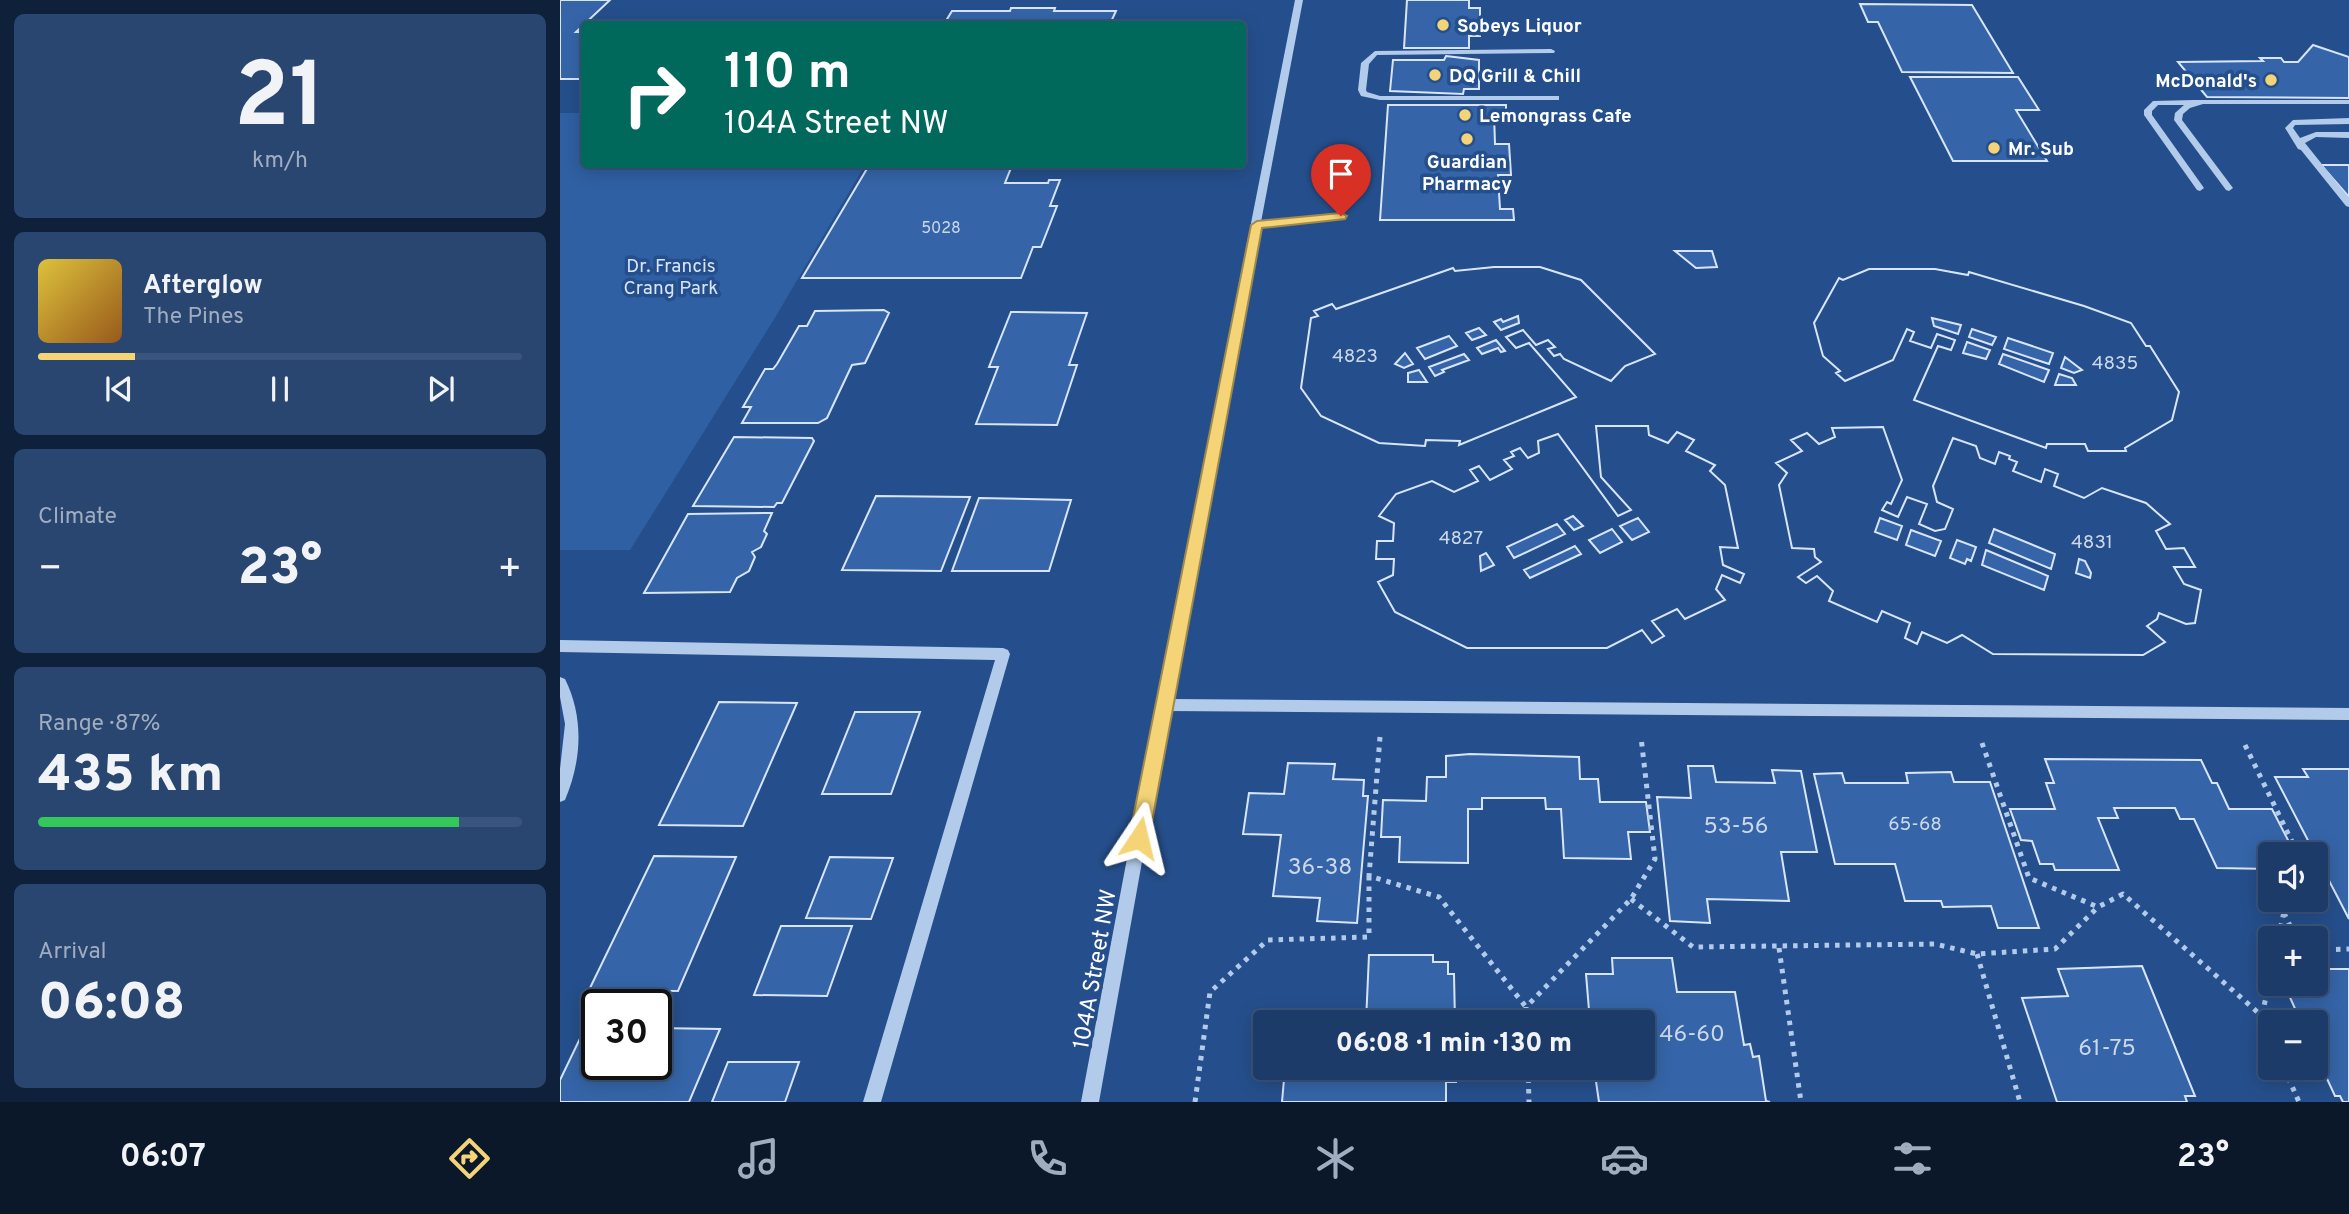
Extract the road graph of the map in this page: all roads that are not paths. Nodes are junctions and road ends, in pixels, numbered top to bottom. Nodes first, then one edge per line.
1 (1299, 0) edge
2 (1551, 51) dead end
3 (1556, 98) dead end
4 (2203, 102) junction
5 (2349, 103) edge
6 (2349, 121) edge
7 (2349, 135) edge
8 (2301, 147) junction
9 (2200, 188) dead end
10 (2229, 188) dead end
11 (2349, 204) edge
12 (1341, 216) dead end
13 (1257, 225) junction
14 (560, 646) edge
15 (560, 683) edge
16 (1163, 705) junction
17 (2349, 714) edge
18 (560, 795) edge
19 (872, 1102) edge
20 (1090, 1102) edge

1 - 13 street, 104A Street NW
2 - 3 lane
4 - 5 street
4 - 9 street
4 - 10 street
6 - 8 lane
7 - 8 street
8 - 11 street
12 - 13 street
13 - 16 street, 104A Street NW
14 - 19 street
15 - 18 street
16 - 17 street
16 - 20 street, 104A Street NW

